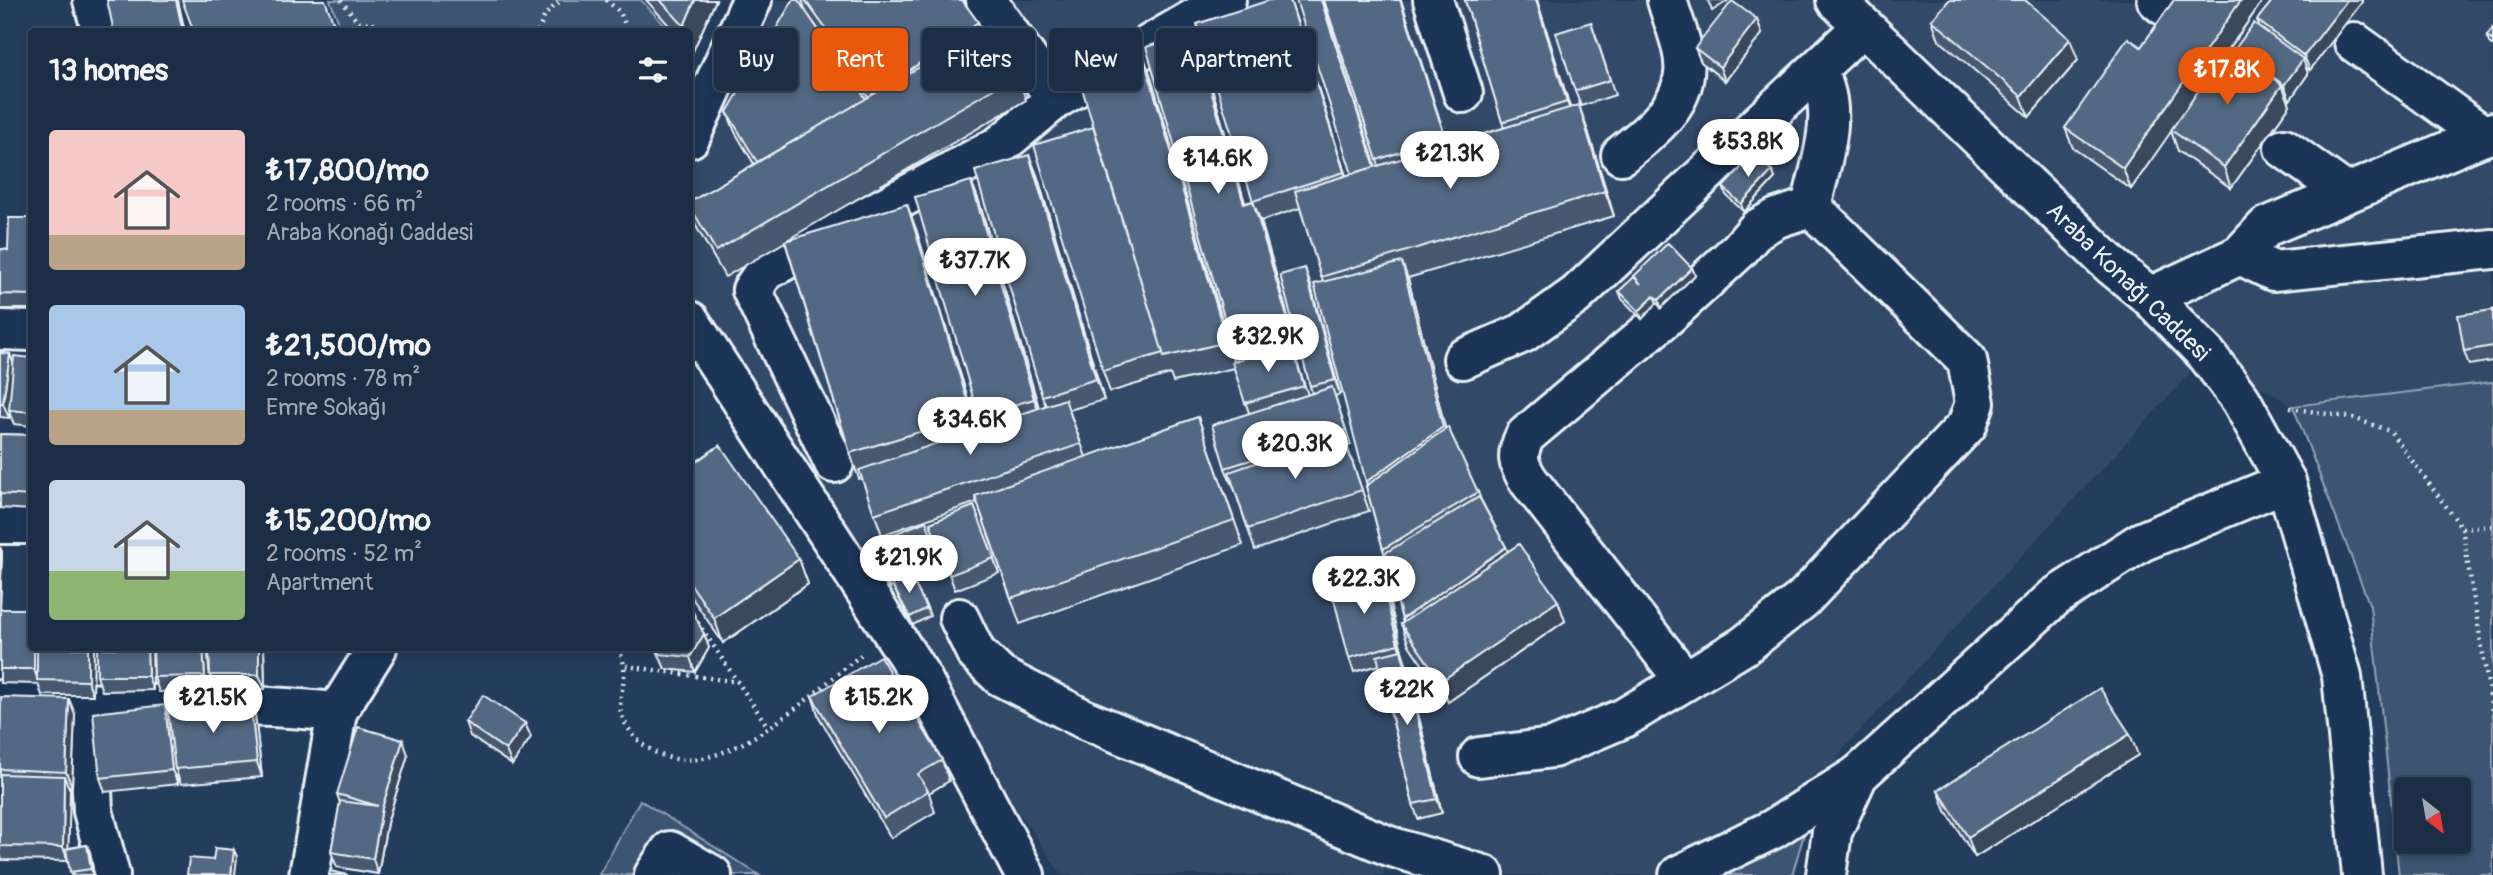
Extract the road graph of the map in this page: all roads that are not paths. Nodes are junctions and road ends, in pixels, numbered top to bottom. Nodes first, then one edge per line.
1 (93, 0) edge
2 (752, 0) edge
3 (986, 0) edge
4 (1226, 0) edge
5 (1433, 0) edge
6 (1667, 0) edge
7 (1836, 0) edge
8 (1862, 27) junction
9 (101, 28) edge
10 (2354, 42) dead end
11 (1816, 71) junction
12 (1463, 93) dead end
13 (1056, 99) junction
14 (693, 131) edge
15 (2488, 134) edge
16 (2284, 148) dead end
17 (1621, 155) dead end
18 (2345, 192) junction
19 (1811, 207) junction
20 (2493, 248) edge
21 (2240, 255) junction
22 (2150, 297) junction
23 (693, 326) edge
24 (0, 330) edge
25 (28, 331) edge
26 (1463, 359) dead end
27 (834, 463) dead end
28 (2286, 482) junction
29 (0, 524) edge
30 (28, 524) edge
31 (959, 618) dead end
32 (374, 651) edge
33 (1685, 681) junction
34 (0, 700) edge
35 (88, 706) junction
36 (337, 712) junction
37 (1479, 757) dead end
38 (1857, 775) junction
39 (110, 875) edge
40 (309, 875) edge
41 (654, 875) edge
42 (712, 875) edge
43 (1025, 875) edge
44 (1484, 875) edge
45 (1679, 875) edge
46 (1826, 875) edge
47 (2362, 875) edge

1 - 9 street
2 - 14 street
3 - 13 street
4 - 13 street
5 - 12 street
6 - 17 street
7 - 8 street, Araba Konağı Caddesi
8 - 11 street
8 - 22 street, Araba Konağı Caddesi
10 - 15 street
11 - 19 street
11 - 26 street
13 - 27 street
15 - 18 street
16 - 18 street
18 - 21 street
19 - 33 street
19 - 33 street
20 - 21 street
21 - 22 street
22 - 28 street, Araba Konağı Caddesi
23 - 43 street
24 - 25 street
28 - 38 street
28 - 47 street, Araba Konağı Caddesi
29 - 30 street
31 - 44 street
32 - 36 street
33 - 37 street
34 - 35 street
35 - 36 street
35 - 39 street
36 - 40 street
38 - 45 street
38 - 46 street
41 - 42 street

